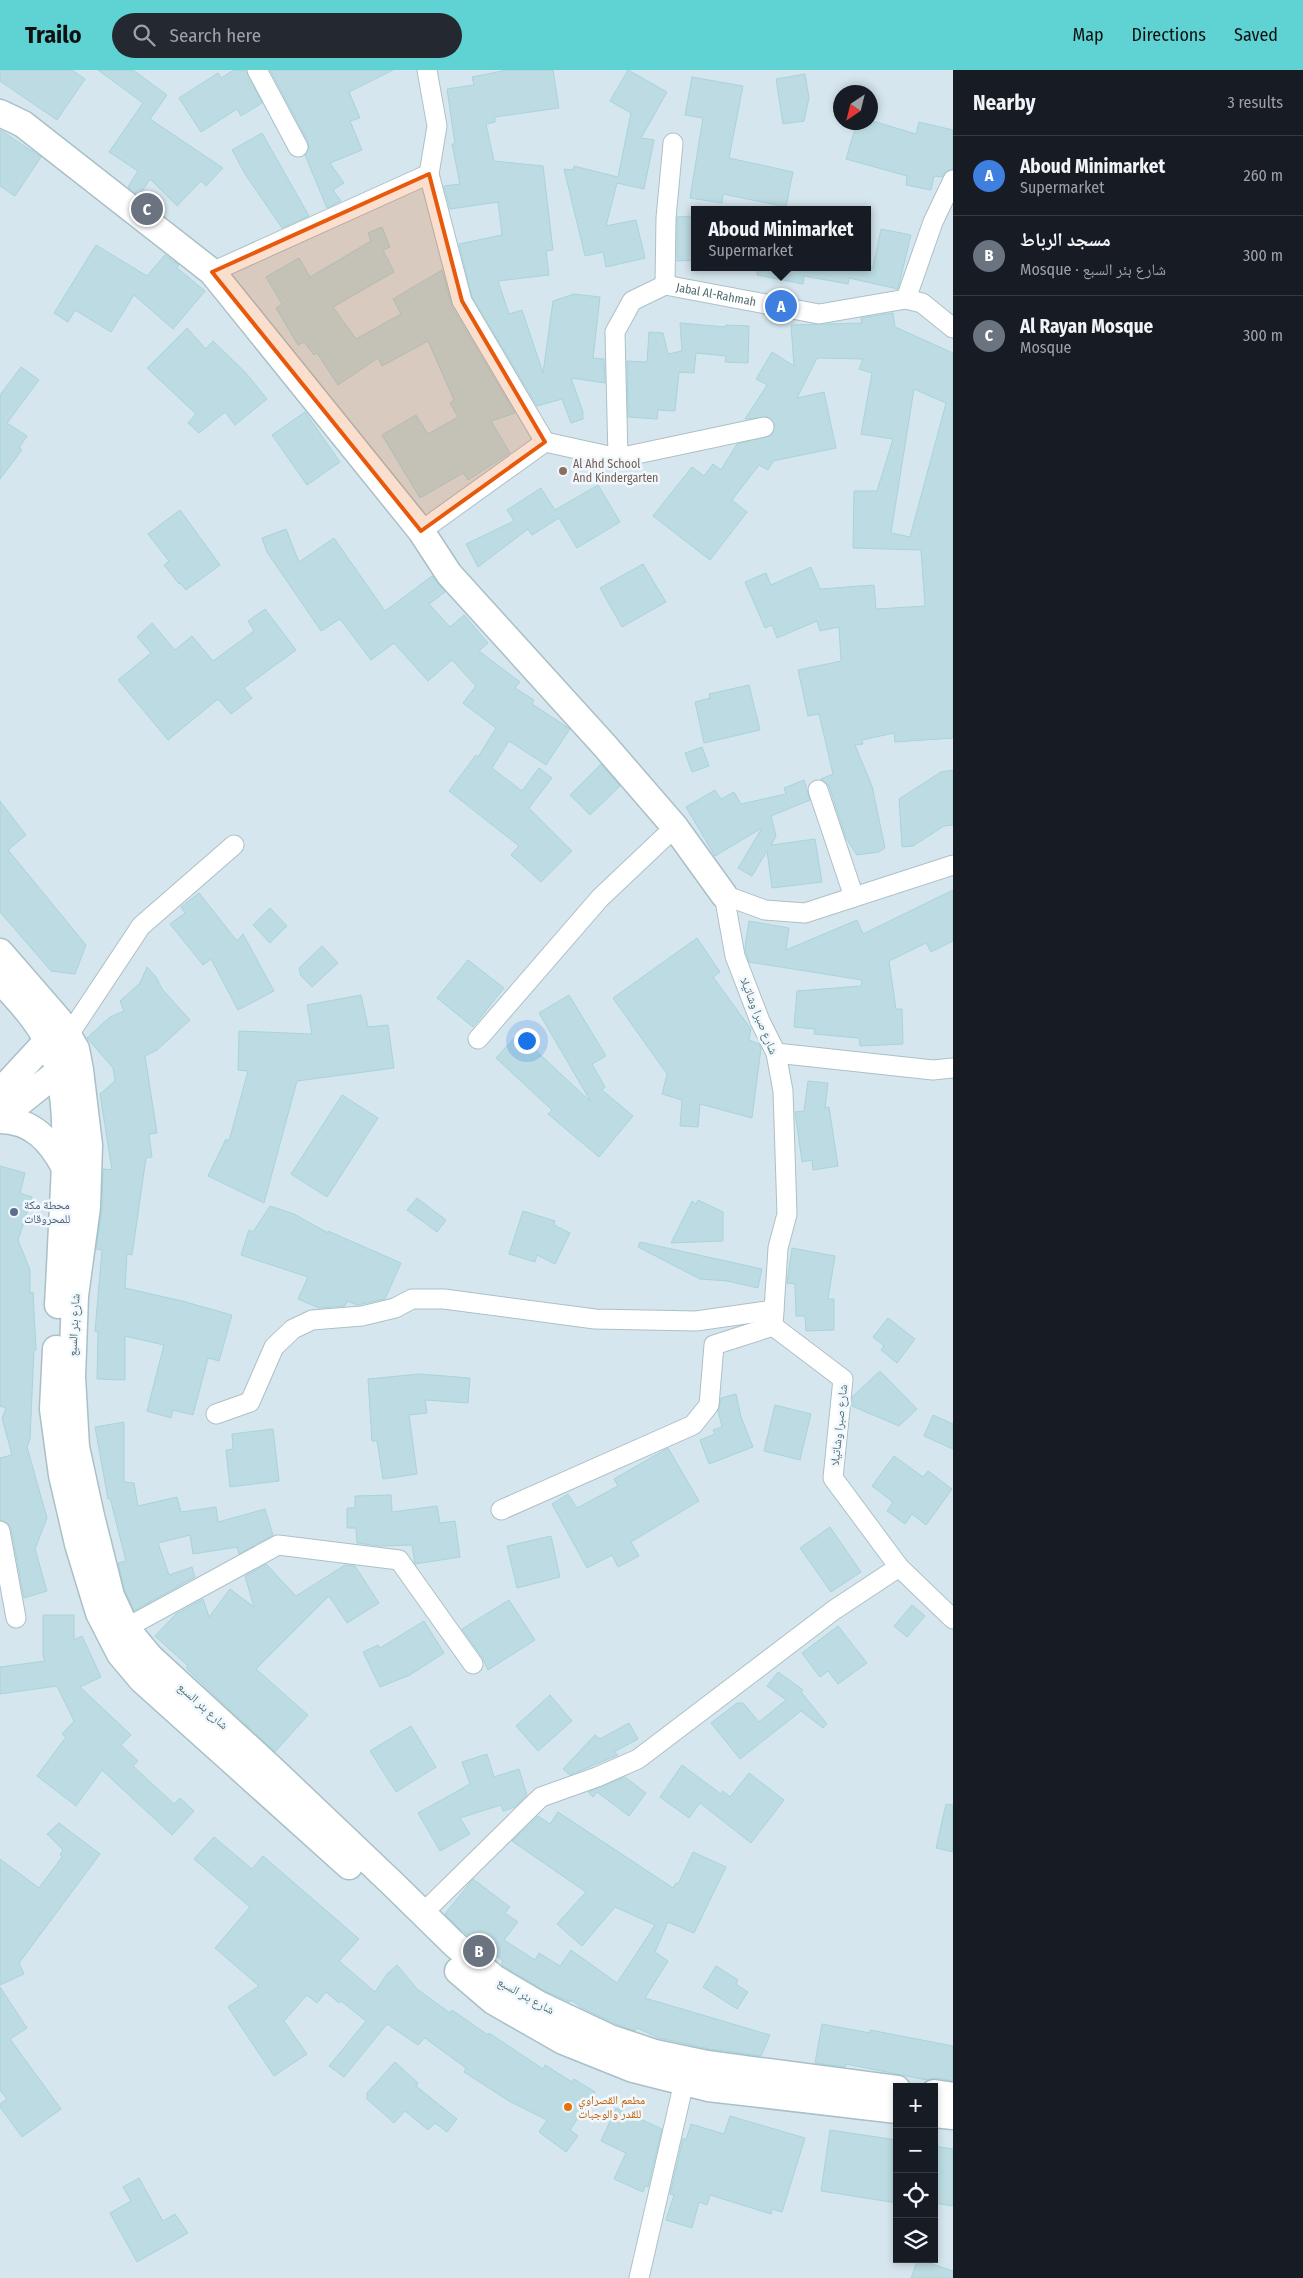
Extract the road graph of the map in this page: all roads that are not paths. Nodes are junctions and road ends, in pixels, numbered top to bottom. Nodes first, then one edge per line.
1 (257, 70) edge
2 (427, 70) edge
3 (0, 113) edge
4 (673, 143) dead end
5 (298, 147) dead end
6 (429, 174) junction
7 (953, 180) edge
8 (212, 272) junction
9 (664, 285) junction
10 (906, 300) junction
11 (953, 328) edge
12 (764, 427) dead end
13 (545, 442) junction
14 (618, 458) junction
15 (420, 531) junction
16 (818, 790) dead end
17 (675, 826) junction
18 (234, 845) dead end
19 (953, 865) edge
20 (724, 895) junction
21 (854, 897) junction
22 (0, 952) edge
23 (0, 980) edge
24 (58, 1038) junction
25 (478, 1039) dead end
26 (776, 1053) junction
27 (953, 1068) edge
28 (58, 1072) junction
29 (0, 1092) edge
30 (0, 1114) edge
31 (0, 1120) edge
32 (64, 1168) junction
33 (774, 1318) junction
34 (216, 1414) dead end
35 (501, 1510) dead end
36 (0, 1531) edge
37 (899, 1567) junction
38 (16, 1618) dead end
39 (953, 1618) edge
40 (126, 1628) junction
41 (473, 1664) dead end
42 (422, 1914) junction
43 (684, 2082) junction
44 (893, 2088) edge
45 (938, 2094) edge
46 (953, 2096) edge
47 (893, 2110) edge
48 (938, 2114) edge
49 (953, 2116) edge
50 (639, 2278) edge

1 - 5 street
2 - 6 street
3 - 8 street
4 - 9 street
6 - 8 street
6 - 13 street
7 - 10 street
8 - 15 street
9 - 10 street, Jabal Al-Rahmah
9 - 14 street, Jabal Al-Rahmah
10 - 11 street, Jabal Al-Rahmah
12 - 14 street
13 - 14 street
13 - 15 street
15 - 17 street
16 - 21 street
17 - 20 street
17 - 25 street
18 - 24 street
19 - 21 street
20 - 21 street
20 - 26 street, شارع صبرا وشاتيلا
22 - 24 street, شارع بئر السبع
23 - 24 street, شارع بئر السبع
24 - 28 street, شارع بئر السبع
24 - 29 street
24 - 40 street, شارع بئر السبع
26 - 27 street
26 - 33 street, شارع صبرا وشاتيلا
28 - 30 street
28 - 32 street, شارع بئر السبع
31 - 32 street
32 - 43 street, شارع بئر السبع
33 - 34 street
33 - 35 street
33 - 37 street, شارع صبرا وشاتيلا
36 - 38 street
37 - 39 street
37 - 42 street
40 - 41 street
40 - 42 street, شارع بئر السبع
42 - 44 street, شارع بئر السبع
43 - 47 street, شارع بئر السبع
43 - 50 street
45 - 46 street
48 - 49 street

